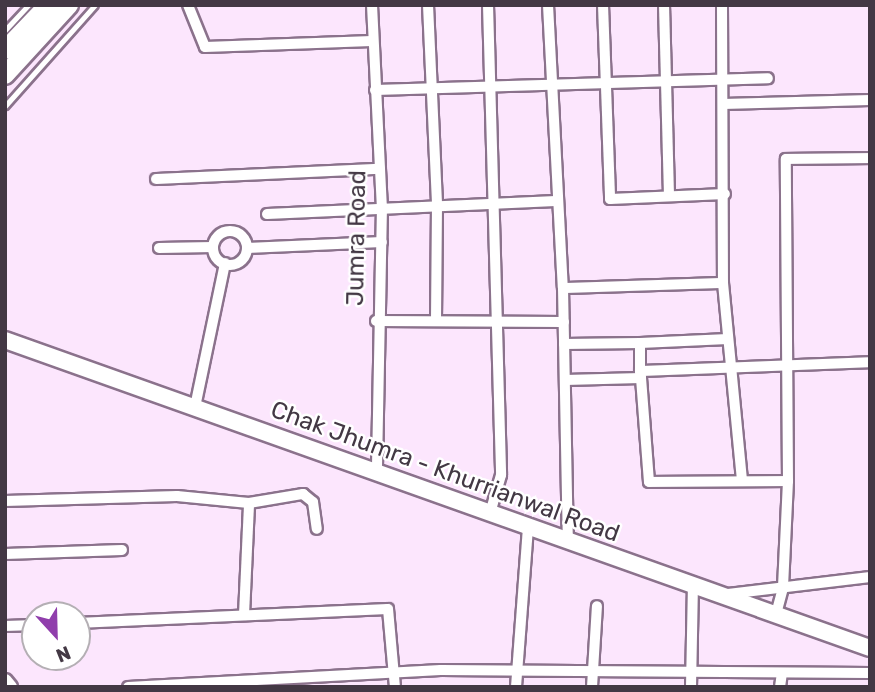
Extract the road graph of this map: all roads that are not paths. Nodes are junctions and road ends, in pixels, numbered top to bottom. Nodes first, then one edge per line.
1 (28, 5) edge
2 (48, 5) edge
3 (69, 5) edge
4 (95, 5) edge
5 (188, 5) edge
6 (372, 5) edge
7 (428, 5) edge
8 (488, 5) edge
9 (548, 5) edge
10 (603, 5) edge
11 (664, 5) edge
12 (722, 5) edge
13 (372, 41) junction
14 (7, 43) edge
15 (5, 75) edge
16 (768, 78) dead end
17 (663, 79) junction
18 (720, 79) junction
19 (604, 81) junction
20 (550, 86) junction
21 (489, 88) junction
22 (375, 90) junction
23 (429, 91) junction
24 (870, 100) edge
25 (723, 104) junction
26 (5, 106) edge
27 (870, 158) edge
28 (380, 169) junction
29 (156, 180) dead end
30 (725, 194) junction
31 (669, 195) junction
32 (556, 201) junction
33 (494, 203) junction
34 (437, 205) junction
35 (382, 206) junction
36 (267, 214) dead end
37 (382, 242) junction
38 (213, 247) junction
39 (159, 248) dead end
40 (247, 248) junction
41 (225, 263) junction
42 (723, 283) junction
43 (563, 288) junction
44 (376, 321) junction
45 (436, 321) junction
46 (498, 322) junction
47 (564, 322) junction
48 (729, 339) junction
49 (5, 340) edge
50 (640, 343) junction
51 (564, 344) junction
52 (870, 362) edge
53 (789, 364) junction
54 (734, 367) junction
55 (640, 375) junction
56 (565, 380) junction
57 (195, 407) junction
58 (377, 471) junction
59 (742, 480) junction
60 (788, 481) junction
61 (5, 501) edge
62 (249, 503) junction
63 (491, 510) junction
64 (528, 526) junction
65 (317, 529) dead end
66 (568, 541) junction
67 (122, 550) dead end
68 (5, 554) edge
69 (870, 577) edge
70 (693, 587) junction
71 (783, 587) junction
72 (721, 595) junction
73 (597, 606) dead end
74 (776, 614) junction
75 (244, 615) junction
76 (91, 622) edge
77 (870, 648) edge
78 (517, 669) junction
79 (394, 671) junction
80 (593, 673) junction
81 (782, 673) junction
82 (870, 673) edge
83 (691, 674) junction
84 (5, 681) edge
85 (10, 687) edge
86 (128, 687) edge
87 (395, 687) edge
88 (516, 687) edge
89 (592, 687) edge
90 (691, 687) edge
91 (780, 687) edge

1 - 14 lane
2 - 14 highway
3 - 15 highway
4 - 26 lane
5 - 13 street
6 - 13 street, Jumra Road
7 - 23 street
8 - 21 street
9 - 20 street
10 - 19 street
11 - 17 street
12 - 18 street
13 - 22 street, Jumra Road
16 - 18 street
17 - 18 street
17 - 19 street
17 - 31 street
18 - 25 street
19 - 20 street
19 - 31 street
20 - 21 street
20 - 32 street
21 - 23 street
21 - 33 street
22 - 23 street
22 - 28 street, Jumra Road
23 - 34 street
24 - 25 street
25 - 30 street
27 - 53 street
28 - 29 street
28 - 35 street, Jumra Road
30 - 31 street
30 - 42 street
32 - 33 street
32 - 43 street
33 - 34 street
33 - 46 street
34 - 35 street
34 - 45 street
35 - 36 street
35 - 37 street, Jumra Road
37 - 40 street
37 - 44 street, Jumra Road
38 - 39 street
38 - 40 street
38 - 41 street
40 - 41 street
41 - 57 street
42 - 43 street
42 - 48 street
43 - 47 street
44 - 45 street
44 - 58 street, Jumra Road
45 - 46 street
46 - 47 street
46 - 63 street
47 - 51 street
48 - 50 street
48 - 54 street
49 - 57 main road, Chak Jhumra - Khurrianwal Road
50 - 51 street
50 - 55 street
51 - 56 street
52 - 53 street
53 - 54 street
53 - 60 street
54 - 55 street
54 - 59 street
55 - 56 street
55 - 59 street
56 - 66 street
57 - 58 main road, Chak Jhumra - Khurrianwal Road
58 - 63 main road, Chak Jhumra - Khurrianwal Road
59 - 60 street
60 - 71 street
61 - 62 street
62 - 65 street
62 - 75 street
63 - 64 main road, Chak Jhumra - Khurrianwal Road
64 - 66 main road, Chak Jhumra - Khurrianwal Road
64 - 78 street
66 - 70 main road, Chak Jhumra - Khurrianwal Road
67 - 68 street
69 - 71 street
70 - 72 main road, Chak Jhumra - Khurrianwal Road
70 - 83 street
71 - 72 street
71 - 74 street
72 - 74 main road, Chak Jhumra - Khurrianwal Road
73 - 80 street
74 - 77 main road, Chak Jhumra - Khurrianwal Road
75 - 76 street
75 - 79 street
78 - 79 street
78 - 80 street
78 - 88 street
79 - 86 street
79 - 87 street
80 - 83 street
80 - 89 street
81 - 82 street
81 - 83 street
81 - 91 street
83 - 90 street
84 - 85 main road

